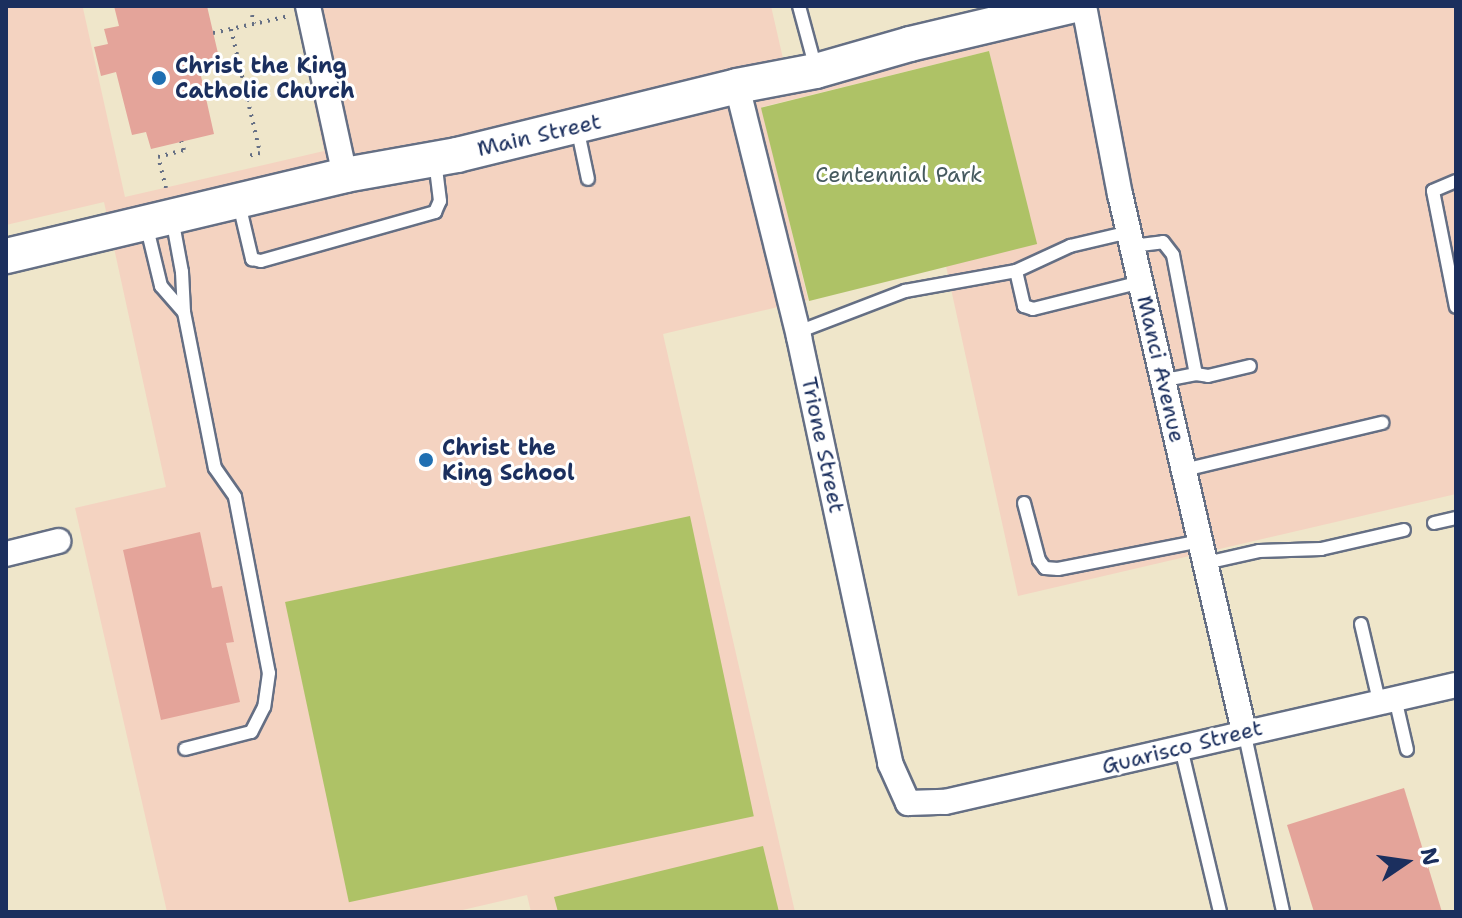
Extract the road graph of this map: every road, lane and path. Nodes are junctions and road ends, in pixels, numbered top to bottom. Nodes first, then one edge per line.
1 (799, 6) edge
2 (1067, 7) edge
3 (297, 11) edge
4 (252, 15) dead end
5 (254, 24) junction
6 (231, 29) junction
7 (213, 33) dead end
8 (816, 71) junction
9 (737, 86) junction
10 (270, 95) dead end
11 (247, 100) junction
12 (577, 127) junction
13 (181, 141) dead end
14 (248, 156) dead end
15 (434, 159) junction
16 (345, 175) junction
17 (588, 179) dead end
18 (1456, 181) edge
19 (239, 203) junction
20 (159, 221) junction
21 (1131, 239) junction
22 (6, 256) edge
23 (1016, 271) junction
24 (1141, 282) junction
25 (1456, 307) edge
26 (184, 312) junction
27 (798, 332) junction
28 (1250, 366) dead end
29 (1196, 374) junction
30 (1164, 380) junction
31 (1382, 423) dead end
32 (1184, 470) junction
33 (1024, 503) dead end
34 (1456, 518) edge
35 (1434, 523) dead end
36 (1404, 530) dead end
37 (58, 541) dead end
38 (1204, 552) junction
39 (6, 554) edge
40 (1361, 624) dead end
41 (1456, 685) edge
42 (1387, 700) junction
43 (1244, 731) junction
44 (1181, 748) junction
45 (185, 749) dead end
46 (1407, 750) dead end
47 (908, 803) joint
48 (1220, 912) edge
49 (1283, 912) edge

1 - 8 lane
2 - 8 main road, Main Street
2 - 21 street, Manci Avenue
3 - 5 path
3 - 16 street
4 - 5 path
5 - 6 path
6 - 7 path
6 - 11 path
8 - 9 main road, Main Street
9 - 12 main road, Main Street
9 - 27 street, Trione Street
10 - 11 path
11 - 14 path
12 - 15 main road, Main Street
12 - 17 lane
13 - 20 path
15 - 16 main road, Main Street
15 - 19 lane
16 - 19 main road, Main Street
18 - 25 lane
19 - 20 main road, Main Street
20 - 22 main road, Main Street
20 - 26 lane
20 - 26 lane
21 - 23 lane
21 - 24 street, Manci Avenue
21 - 29 lane
23 - 24 lane
23 - 27 lane
24 - 30 street, Manci Avenue
26 - 45 lane
27 - 47 street, Trione Street
28 - 29 lane
29 - 30 lane
30 - 32 street, Manci Avenue
31 - 32 lane
32 - 38 street, Manci Avenue
33 - 38 lane
34 - 35 lane
36 - 38 lane
37 - 39 street
38 - 43 street, Manci Avenue
40 - 42 lane
41 - 42 street, Guarisco Street
42 - 43 street, Guarisco Street
42 - 46 lane
43 - 44 street, Guarisco Street
43 - 49 lane
44 - 47 street, Guarisco Street
44 - 48 lane

